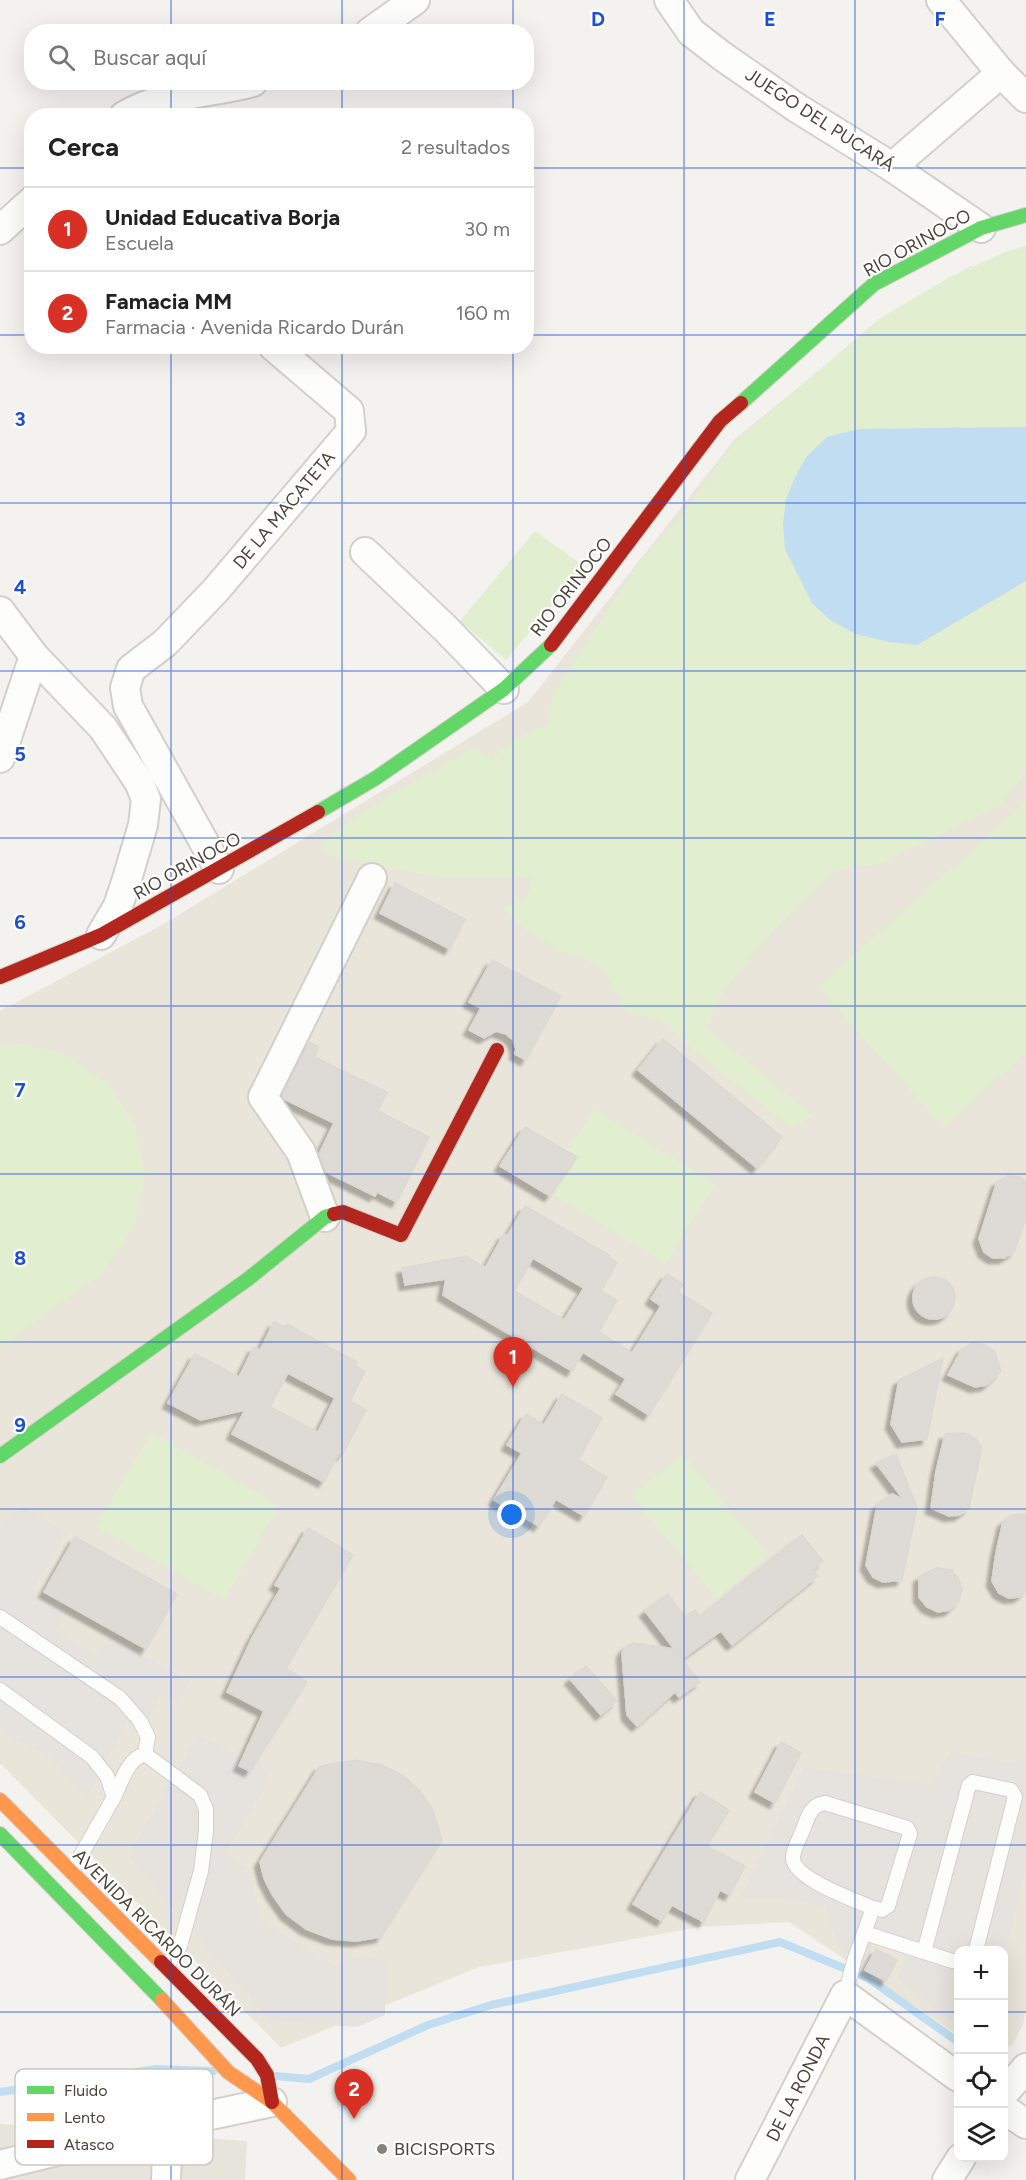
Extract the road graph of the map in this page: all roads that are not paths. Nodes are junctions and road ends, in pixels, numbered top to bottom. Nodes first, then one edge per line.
1 (415, 0) edge
2 (669, 0) edge
3 (940, 0) edge
4 (381, 24) edge
5 (1001, 73) junction
6 (210, 90) edge
7 (1026, 98) edge
8 (136, 108) edge
9 (892, 167) junction
10 (24, 208) edge
11 (1026, 215) edge
12 (981, 228) junction
13 (0, 230) edge
14 (286, 354) edge
15 (365, 552) dead end
16 (0, 611) edge
17 (34, 656) junction
18 (504, 689) junction
19 (0, 758) edge
20 (219, 869) junction
21 (372, 878) dead end
22 (101, 935) junction
23 (0, 977) edge
24 (497, 1050) dead end
25 (325, 1217) junction
26 (0, 1456) edge
27 (0, 1617) edge
28 (0, 1690) edge
29 (145, 1754) junction
30 (114, 1797) junction
31 (0, 1800) edge
32 (0, 1834) edge
33 (71, 1873) junction
34 (59, 1894) junction
35 (873, 1908) junction
36 (865, 1933) junction
37 (977, 1946) edge
38 (924, 1952) junction
39 (954, 1961) edge
40 (166, 1966) junction
41 (846, 1988) junction
42 (152, 1989) junction
43 (1026, 2068) edge
44 (954, 2074) edge
45 (1008, 2093) edge
46 (1008, 2101) edge
47 (272, 2102) junction
48 (213, 2114) edge
49 (1026, 2124) edge
50 (15, 2161) edge
51 (958, 2162) edge
52 (0, 2165) edge
53 (167, 2165) edge
54 (166, 2180) edge
55 (349, 2180) edge
56 (750, 2180) edge
57 (947, 2180) edge

1 - 4 street
2 - 9 street, JUEGO DEL PUCARÁ
3 - 5 street
5 - 7 street
5 - 9 street
6 - 8 street
9 - 12 street, JUEGO DEL PUCARÁ
10 - 13 street
11 - 12 street, RIO ORINOCO
12 - 18 street, RIO ORINOCO
14 - 20 street, DE LA MACATETA
15 - 18 street
16 - 17 street
17 - 19 street
17 - 22 street
18 - 20 street, RIO ORINOCO
20 - 22 street, RIO ORINOCO
21 - 25 street
22 - 23 street, RIO ORINOCO
24 - 25 street
25 - 26 street
27 - 29 lane
28 - 30 lane
29 - 30 lane
29 - 40 lane
30 - 33 lane
31 - 33 street, AVENIDA RICARDO DURÁN
32 - 34 street
33 - 34 lane
33 - 40 street, AVENIDA RICARDO DURÁN
34 - 42 street
35 - 35 lane
35 - 36 lane
36 - 38 lane
36 - 41 lane
37 - 38 lane
38 - 39 lane
40 - 42 lane
40 - 47 street, AVENIDA RICARDO DURÁN
41 - 44 street
41 - 56 street, DE LA RONDA
42 - 47 street
43 - 45 street
46 - 49 street
47 - 48 street
47 - 55 street
50 - 52 street
51 - 57 street
53 - 54 street

